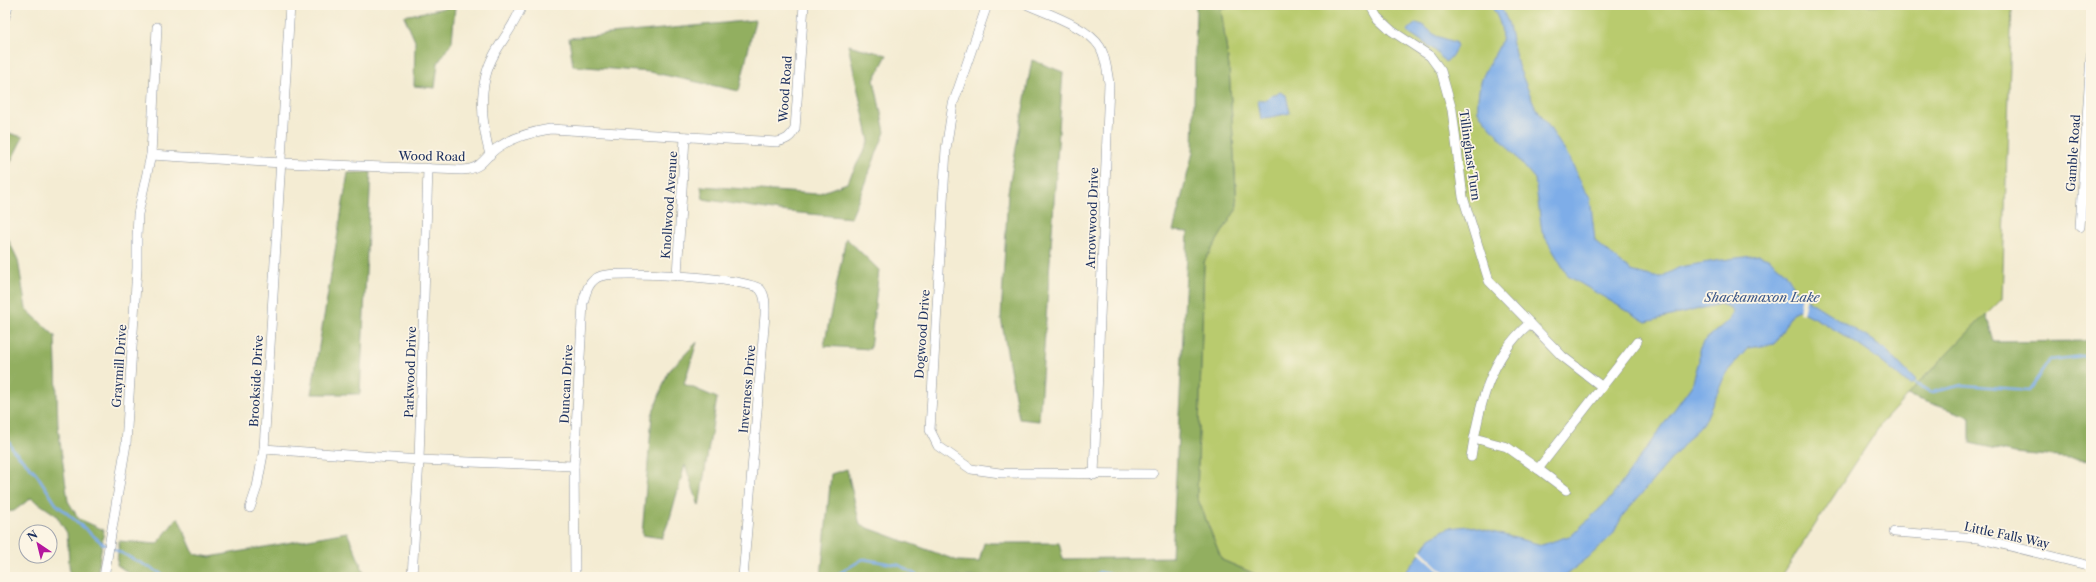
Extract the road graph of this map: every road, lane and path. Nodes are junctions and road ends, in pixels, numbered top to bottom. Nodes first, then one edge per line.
1 (8, 5) edge
2 (290, 5) edge
3 (522, 5) edge
4 (804, 5) edge
5 (987, 5) edge
6 (1028, 5) edge
7 (1370, 5) edge
8 (5, 17) edge
9 (157, 27) dead end
10 (2091, 56) edge
11 (686, 137) junction
12 (151, 155) junction
13 (490, 155) junction
14 (282, 163) junction
15 (428, 168) junction
16 (2080, 227) dead end
17 (677, 276) junction
18 (1530, 323) junction
19 (1636, 342) dead end
20 (1601, 386) junction
21 (1474, 438) junction
22 (264, 449) junction
23 (1471, 457) dead end
24 (419, 460) junction
25 (574, 466) junction
26 (1538, 469) junction
27 (1152, 474) dead end
28 (1094, 475) junction
29 (1566, 490) dead end
30 (250, 508) dead end
31 (1894, 532) dead end
32 (2091, 566) edge
33 (104, 577) edge
34 (412, 577) edge
35 (575, 577) edge
36 (743, 577) edge

1 - 8 street
2 - 14 street, Brookside Drive
3 - 13 street
4 - 11 street, Wood Road
5 - 28 street, Dogwood Drive
6 - 28 street, Arrowwood Drive
7 - 18 street, Tillinghast Turn
9 - 12 street
10 - 16 street, Gamble Road
11 - 13 street, Wood Road
11 - 17 street, Knollwood Avenue
12 - 14 street, Wood Road
12 - 33 street, Graymill Drive
13 - 15 street, Wood Road
14 - 15 street, Wood Road
14 - 22 street, Brookside Drive
15 - 24 street, Parkwood Drive
17 - 25 street, Duncan Drive
17 - 36 street, Inverness Drive
18 - 20 street, Tillinghast Turn
18 - 21 street
19 - 20 street
20 - 26 street
21 - 23 street
21 - 26 street
22 - 24 street
22 - 30 street, Brookside Drive
24 - 25 street
24 - 34 street, Parkwood Drive
25 - 35 street, Duncan Drive
26 - 29 street
27 - 28 street, Dogwood Drive
31 - 32 street, Little Falls Way

